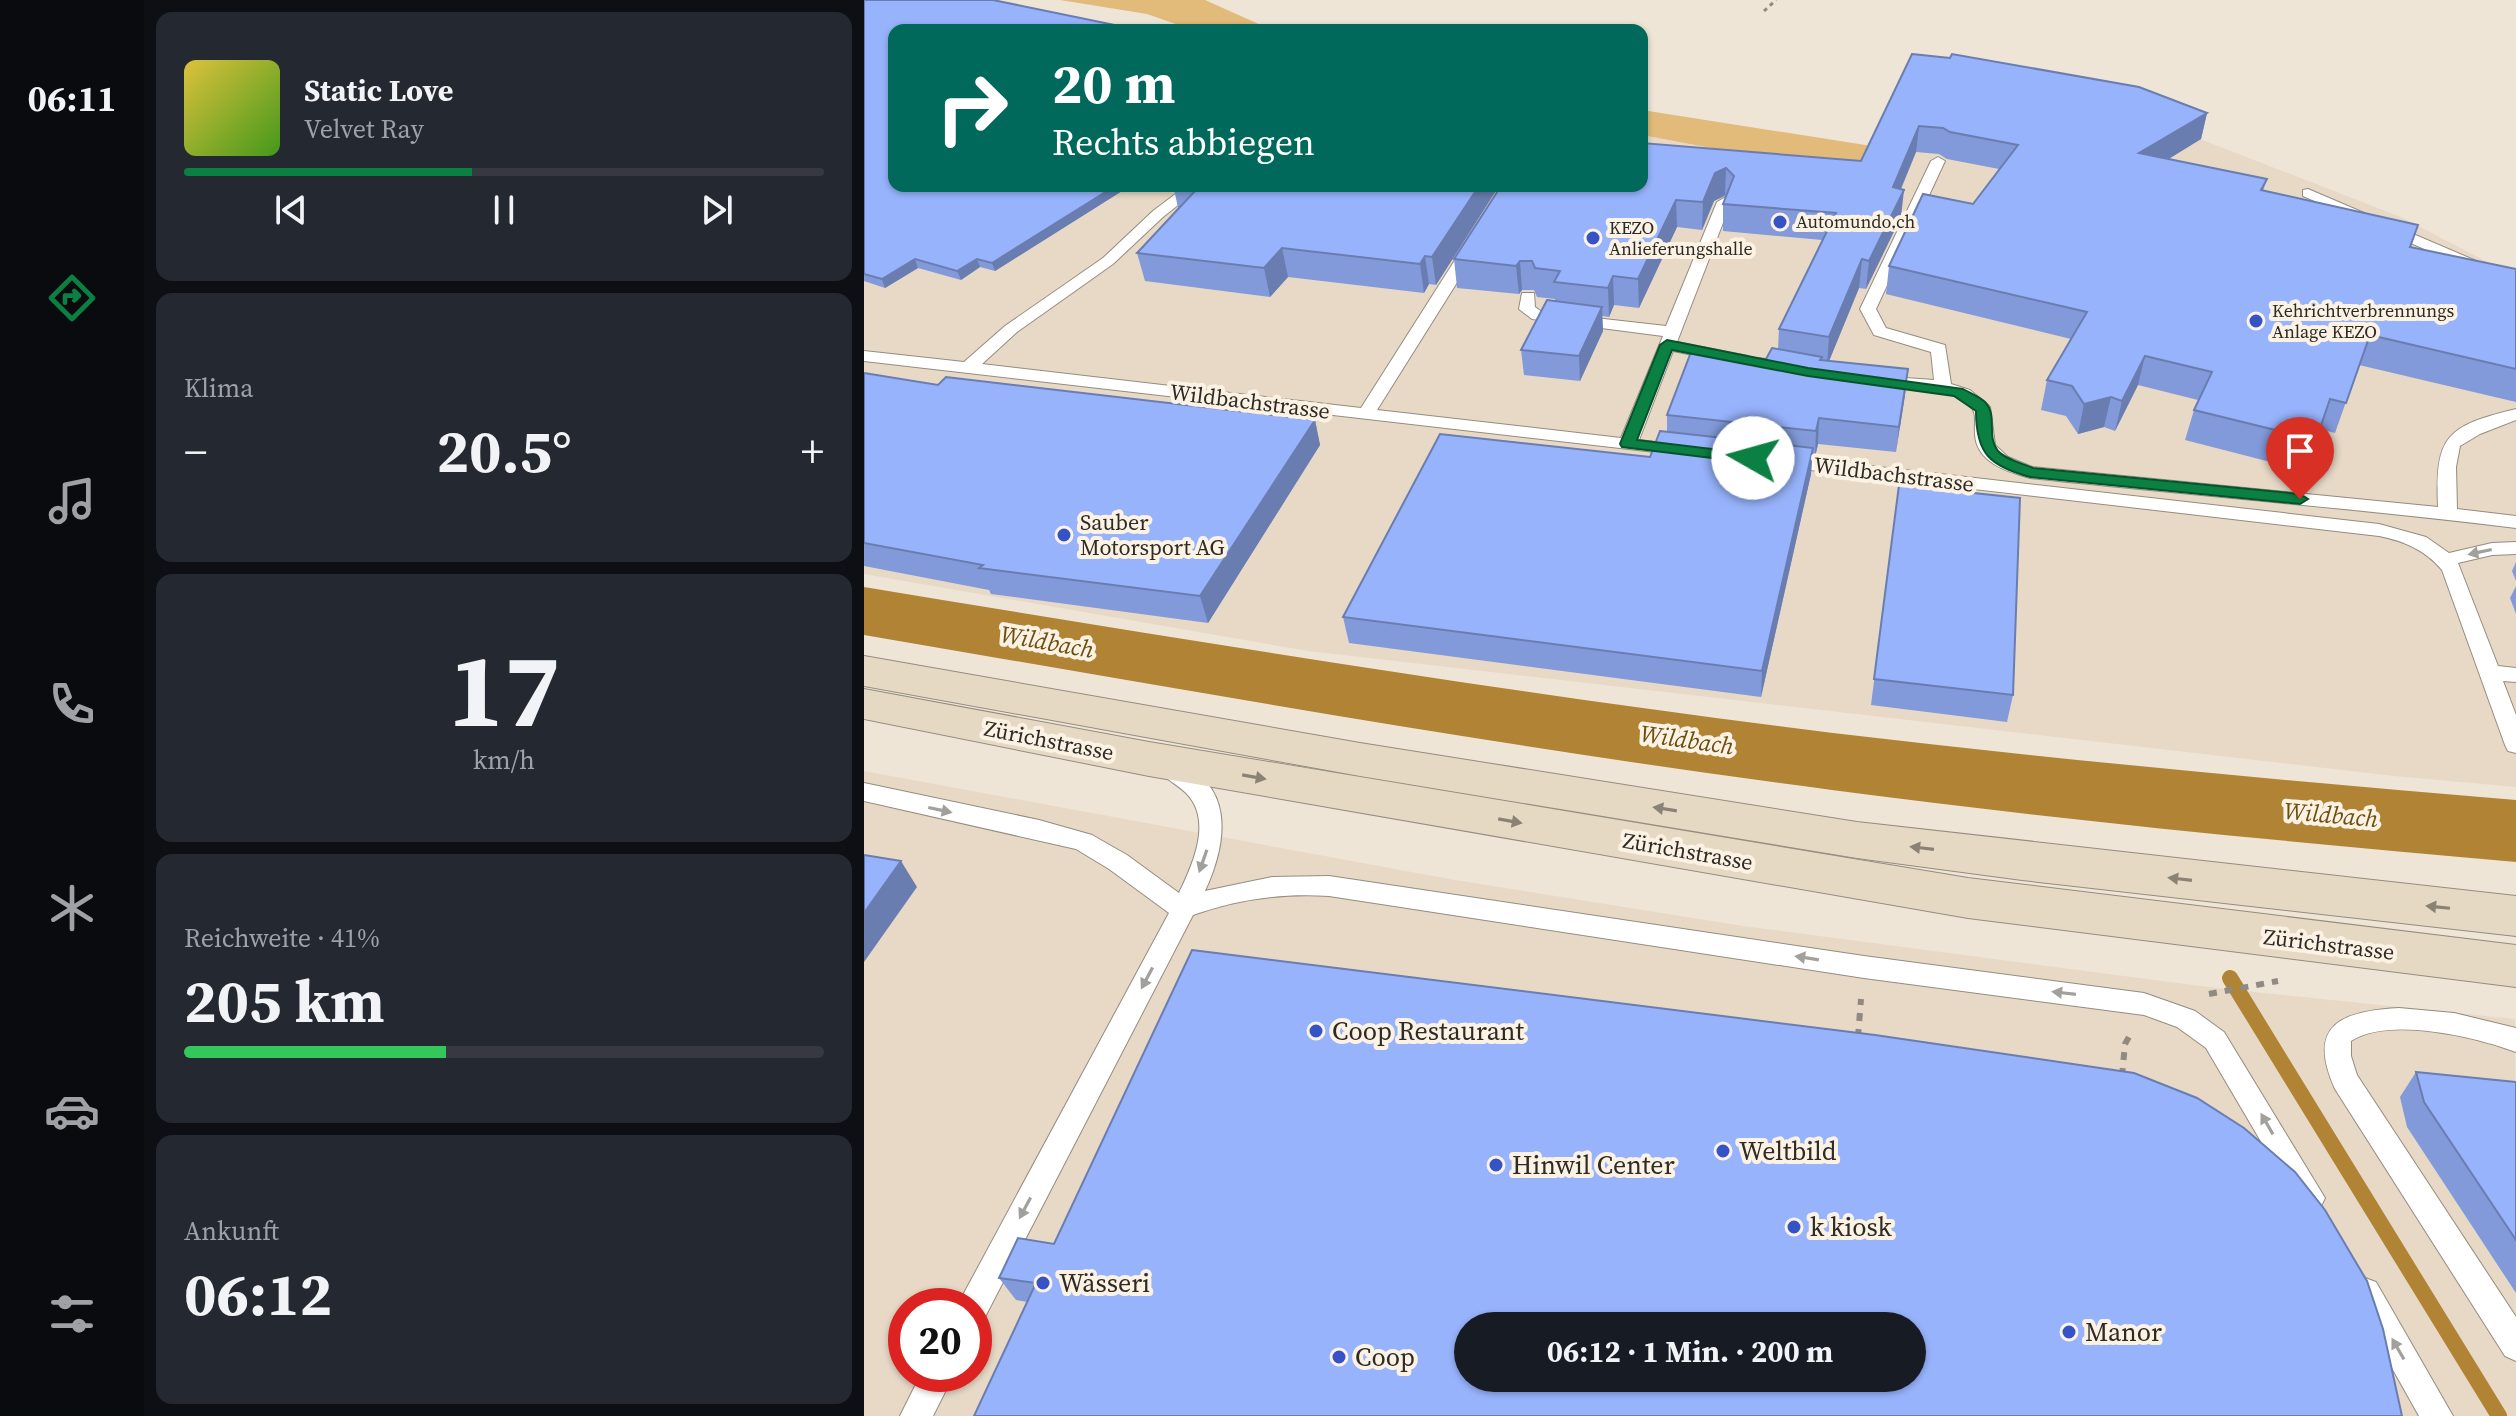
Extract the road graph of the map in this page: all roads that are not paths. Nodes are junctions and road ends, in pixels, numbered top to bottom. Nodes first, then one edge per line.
1 (1938, 161) edge
2 (1187, 192) edge
3 (2308, 193) dead end
4 (1724, 202) edge
5 (1477, 238) edge
6 (2516, 284) edge
7 (1528, 296) edge
8 (1670, 338) junction
9 (864, 356) edge
10 (1761, 363) edge
11 (968, 368) junction
12 (1853, 378) edge
13 (1943, 388) junction
14 (1366, 414) junction
15 (2516, 414) edge
16 (1628, 444) junction
17 (1706, 453) edge
18 (1769, 460) edge
19 (2448, 513) junction
20 (2510, 519) edge
21 (2516, 548) edge
22 (2445, 560) junction
23 (2489, 672) junction
24 (2516, 675) edge
25 (869, 694) edge
26 (2515, 739) edge
27 (1149, 759) junction
28 (864, 792) edge
29 (1182, 909) junction
30 (2516, 916) edge
31 (2516, 966) edge
32 (2516, 1040) edge
33 (2324, 1221) edge
34 (2355, 1275) edge
35 (983, 1288) edge
36 (2516, 1345) edge
37 (929, 1392) edge
38 (916, 1416) edge
39 (2437, 1416) edge

1 - 13 lane
2 - 11 lane
3 - 6 lane
4 - 8 lane
5 - 14 lane
7 - 8 lane
8 - 10 lane
8 - 16 lane
9 - 11 lane, Wildbachstrasse
11 - 14 lane, Wildbachstrasse
12 - 13 lane
13 - 19 lane
14 - 16 lane, Wildbachstrasse
15 - 19 lane
16 - 17 lane, Wildbachstrasse
18 - 22 lane, Wildbachstrasse
19 - 20 lane
21 -> 22 lane
22 - 23 lane
23 - 24 lane
23 - 26 lane
25 - 27 main road, Zürichstrasse
30 -> 25 main road, Zürichstrasse
27 -> 29 lane
27 -> 31 main road, Zürichstrasse
28 -> 29 lane
33 -> 29 lane
29 -> 35 lane
32 - 36 lane
39 -> 34 lane
37 - 38 lane

